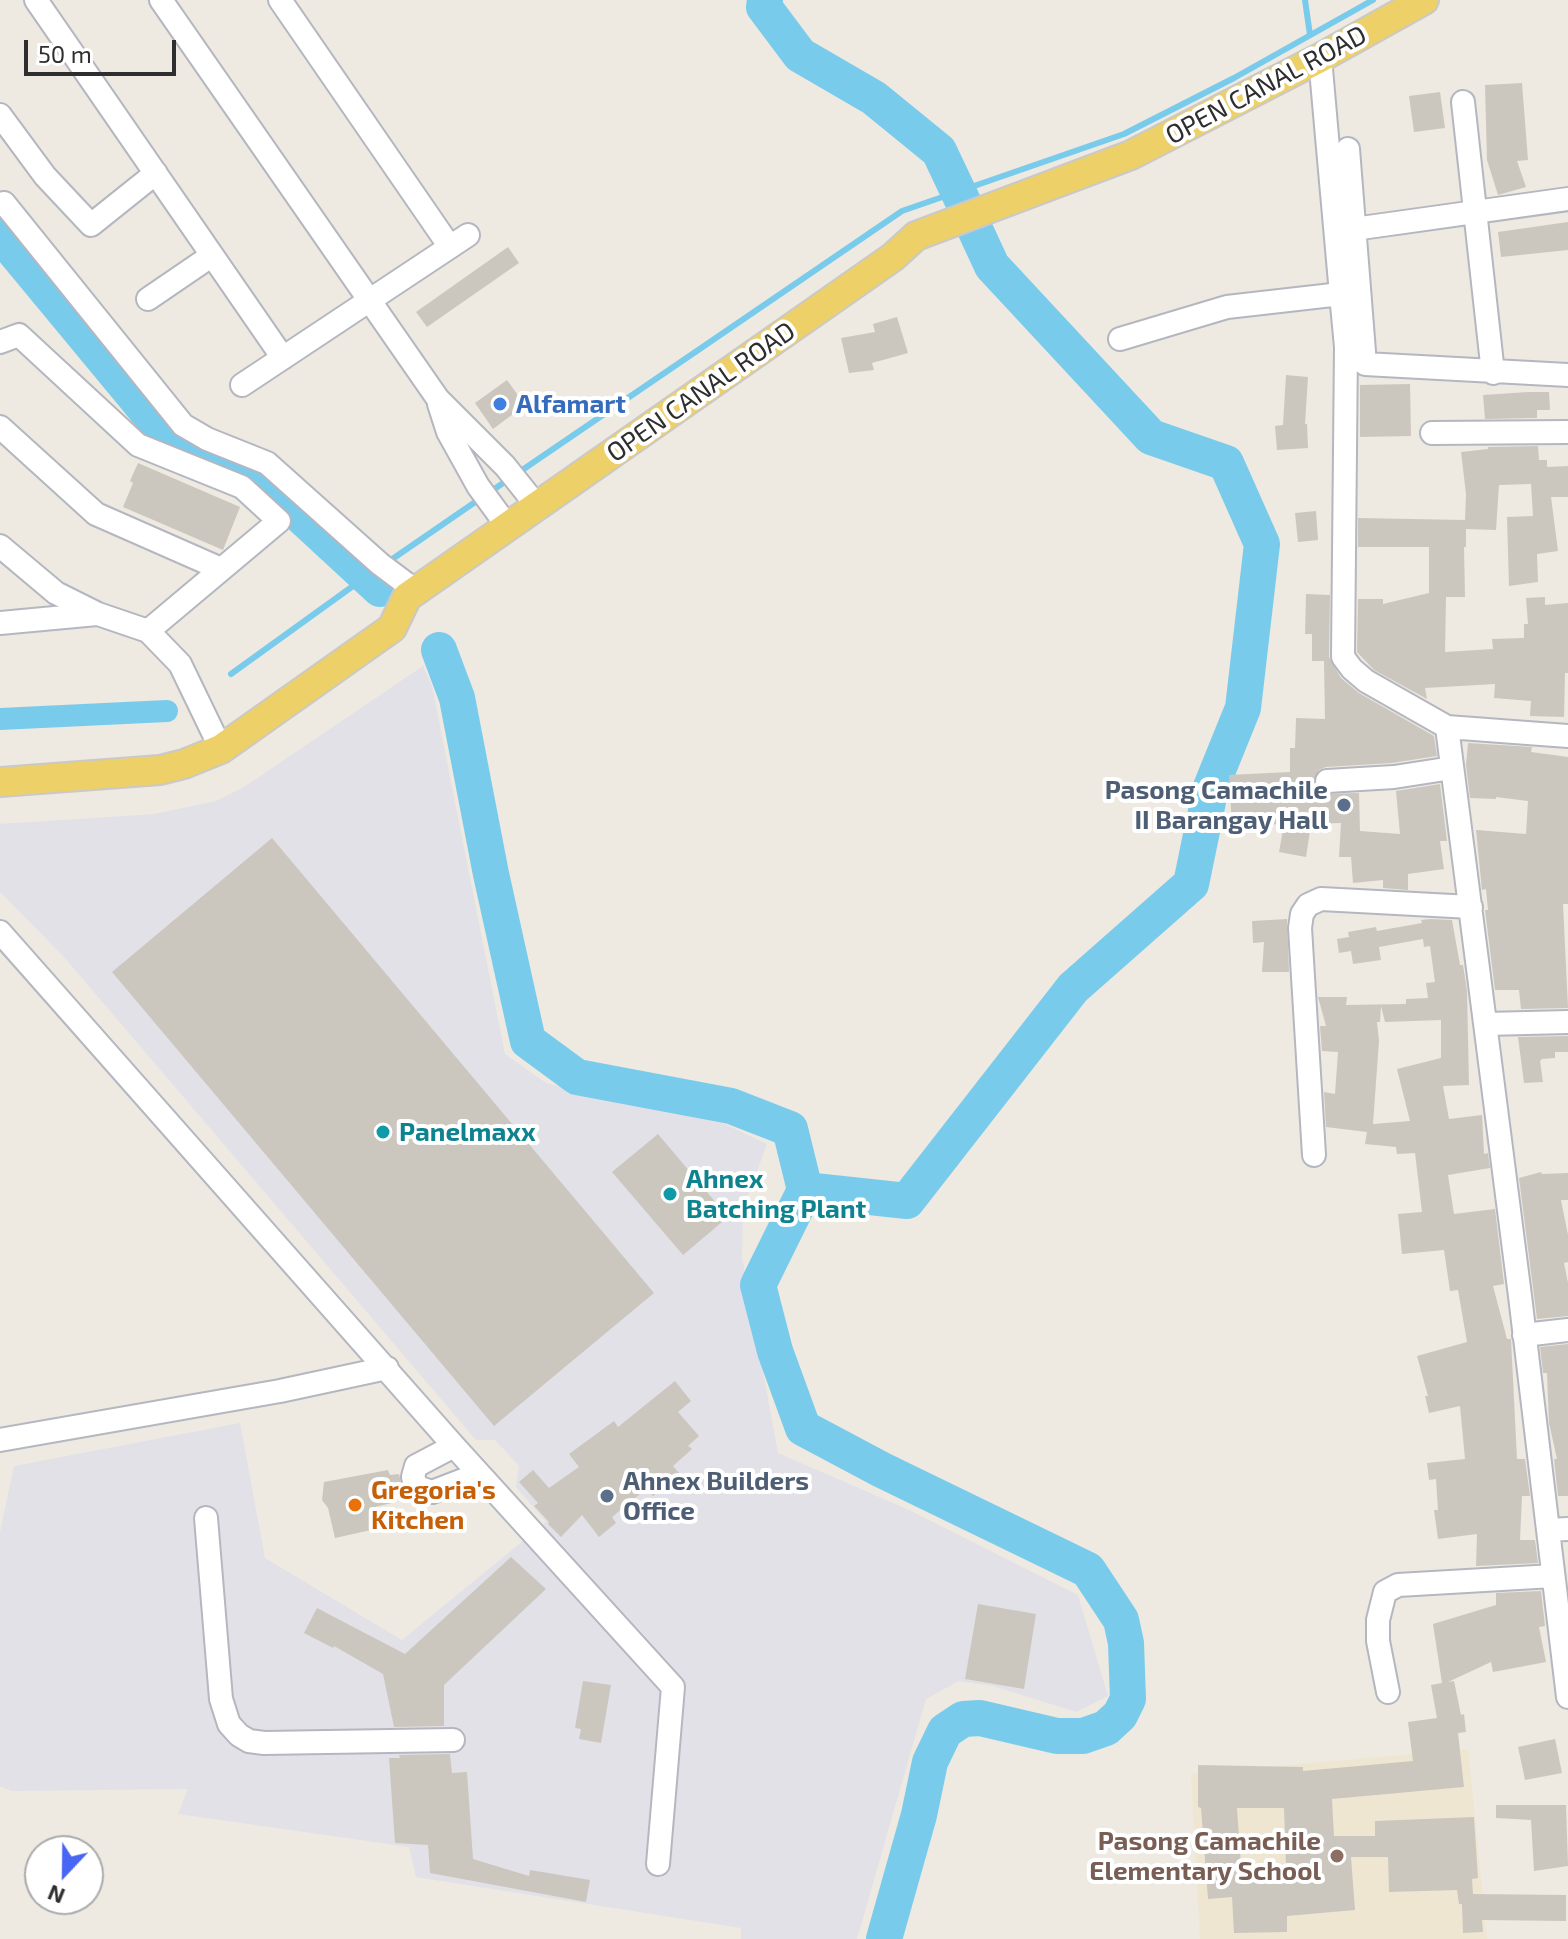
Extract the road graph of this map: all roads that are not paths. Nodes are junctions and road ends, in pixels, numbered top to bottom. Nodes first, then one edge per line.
1 (36, 0) edge
2 (161, 0) edge
3 (280, 0) edge
4 (1424, 0) edge
5 (1320, 58) junction
6 (1463, 102) dead end
7 (0, 115) edge
8 (1348, 149) dead end
9 (156, 173) junction
10 (1568, 199) edge
11 (4, 203) dead end
12 (1474, 212) junction
13 (1354, 229) junction
14 (211, 256) junction
15 (1341, 294) junction
16 (148, 299) dead end
17 (372, 300) junction
18 (1120, 339) dead end
19 (0, 342) edge
20 (283, 358) junction
21 (1493, 373) junction
22 (1568, 375) edge
23 (242, 385) dead end
24 (438, 399) junction
25 (0, 427) edge
26 (1568, 432) edge
27 (1432, 433) dead end
28 (481, 442) junction
29 (461, 457) junction
30 (528, 495) junction
31 (492, 506) junction
32 (0, 546) edge
33 (221, 569) junction
34 (416, 591) junction
35 (98, 614) junction
36 (0, 623) edge
37 (148, 631) junction
38 (1447, 727) junction
39 (1568, 736) edge
40 (221, 749) junction
41 (1452, 768) junction
42 (1327, 781) dead end
43 (0, 782) edge
44 (1471, 907) junction
45 (0, 932) edge
46 (1568, 1022) edge
47 (1486, 1024) junction
48 (1314, 1155) dead end
49 (1568, 1330) edge
50 (1524, 1335) junction
51 (387, 1368) junction
52 (0, 1440) edge
53 (454, 1446) junction
54 (479, 1474) junction
55 (206, 1518) dead end
56 (1558, 1529) edge
57 (1553, 1576) junction
58 (1388, 1692) dead end
59 (1568, 1697) edge
60 (453, 1740) dead end
61 (658, 1864) dead end

1 - 9 street
2 - 17 street
3 - 17 street
4 - 5 main road, OPEN CANAL ROAD
5 - 15 street
5 - 30 main road, OPEN CANAL ROAD
6 - 12 street
7 - 9 street
8 - 13 street
9 - 14 street
10 - 12 street
11 - 34 street
12 - 13 street
12 - 21 street
13 - 21 street
14 - 16 street
14 - 20 street
15 - 18 street
15 - 38 street
17 - 20 street
17 - 24 street
19 - 33 street
20 - 23 street
21 - 22 street
24 - 28 street
24 - 29 street
25 - 33 street
26 - 27 street
28 - 29 street
28 - 30 street
29 - 31 street
30 - 31 main road, OPEN CANAL ROAD
31 - 34 main road, OPEN CANAL ROAD
32 - 35 street
33 - 37 street
34 - 40 main road, OPEN CANAL ROAD
35 - 36 street
35 - 37 street
37 - 40 street
38 - 39 street
38 - 41 street
40 - 43 main road, OPEN CANAL ROAD
41 - 42 street
41 - 44 street
44 - 47 street
44 - 48 street
45 - 51 street
46 - 47 street
47 - 50 street
49 - 50 street
50 - 56 street
51 - 52 street
51 - 53 street
53 - 54 street
53 - 54 street
54 - 61 street
55 - 60 street
56 - 57 street
57 - 58 street
57 - 59 street

